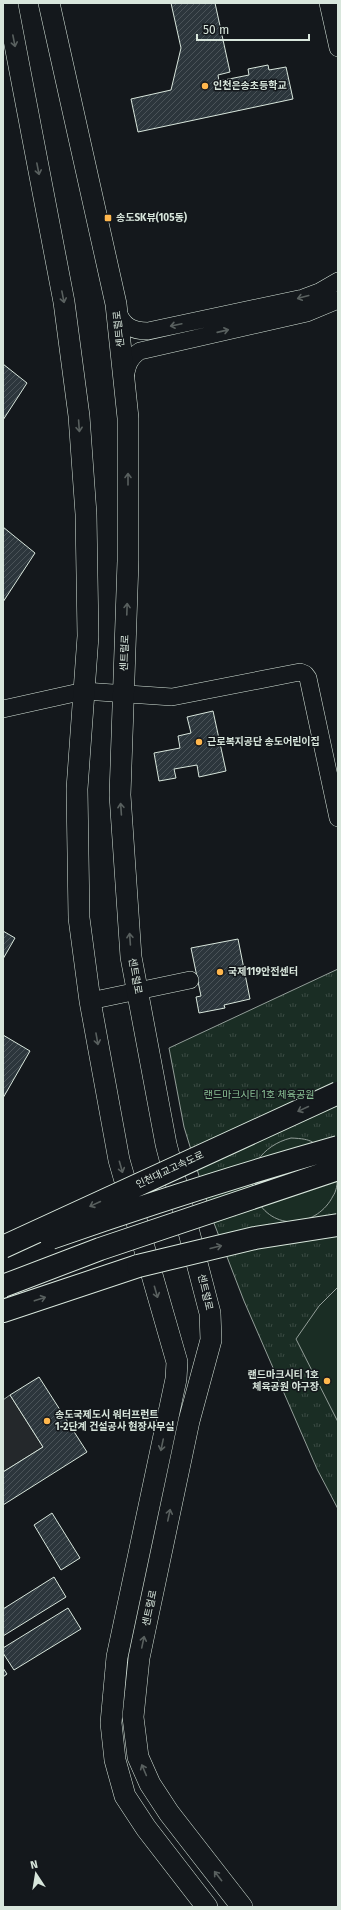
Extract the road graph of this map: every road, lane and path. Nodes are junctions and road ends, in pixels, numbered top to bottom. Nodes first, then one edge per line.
1 (6, 3) edge
2 (49, 3) edge
3 (328, 3) edge
4 (338, 48) edge
5 (338, 281) edge
6 (338, 300) edge
7 (117, 311) junction
8 (124, 385) junction
9 (84, 691) junction
10 (124, 693) junction
11 (3, 710) edge
12 (338, 818) edge
13 (190, 980) dead end
14 (137, 991) junction
15 (90, 1001) junction
16 (338, 1093) edge
17 (338, 1147) edge
18 (338, 1169) edge
19 (338, 1225) edge
20 (3, 1247) edge
21 (3, 1256) edge
22 (3, 1286) edge
23 (3, 1311) edge
24 (207, 1907) edge
25 (242, 1907) edge

1 -> 9 main road
2 - 7 main road, 센트럴로
3 - 4 street
5 -> 7 street
8 -> 6 street
7 - 8 main road, 센트럴로
10 -> 8 main road, 센트럴로
9 - 10 street
9 - 11 street
9 - 15 main road
10 - 12 street
14 -> 10 main road, 센트럴로
13 - 14 street
14 - 15 street
25 -> 14 main road, 센트럴로
15 -> 24 main road
16 -> 20 highway, 인천대교고속도로, bridge
17 - 21 highway, bridge
18 - 22 highway, bridge
23 -> 19 highway, bridge

